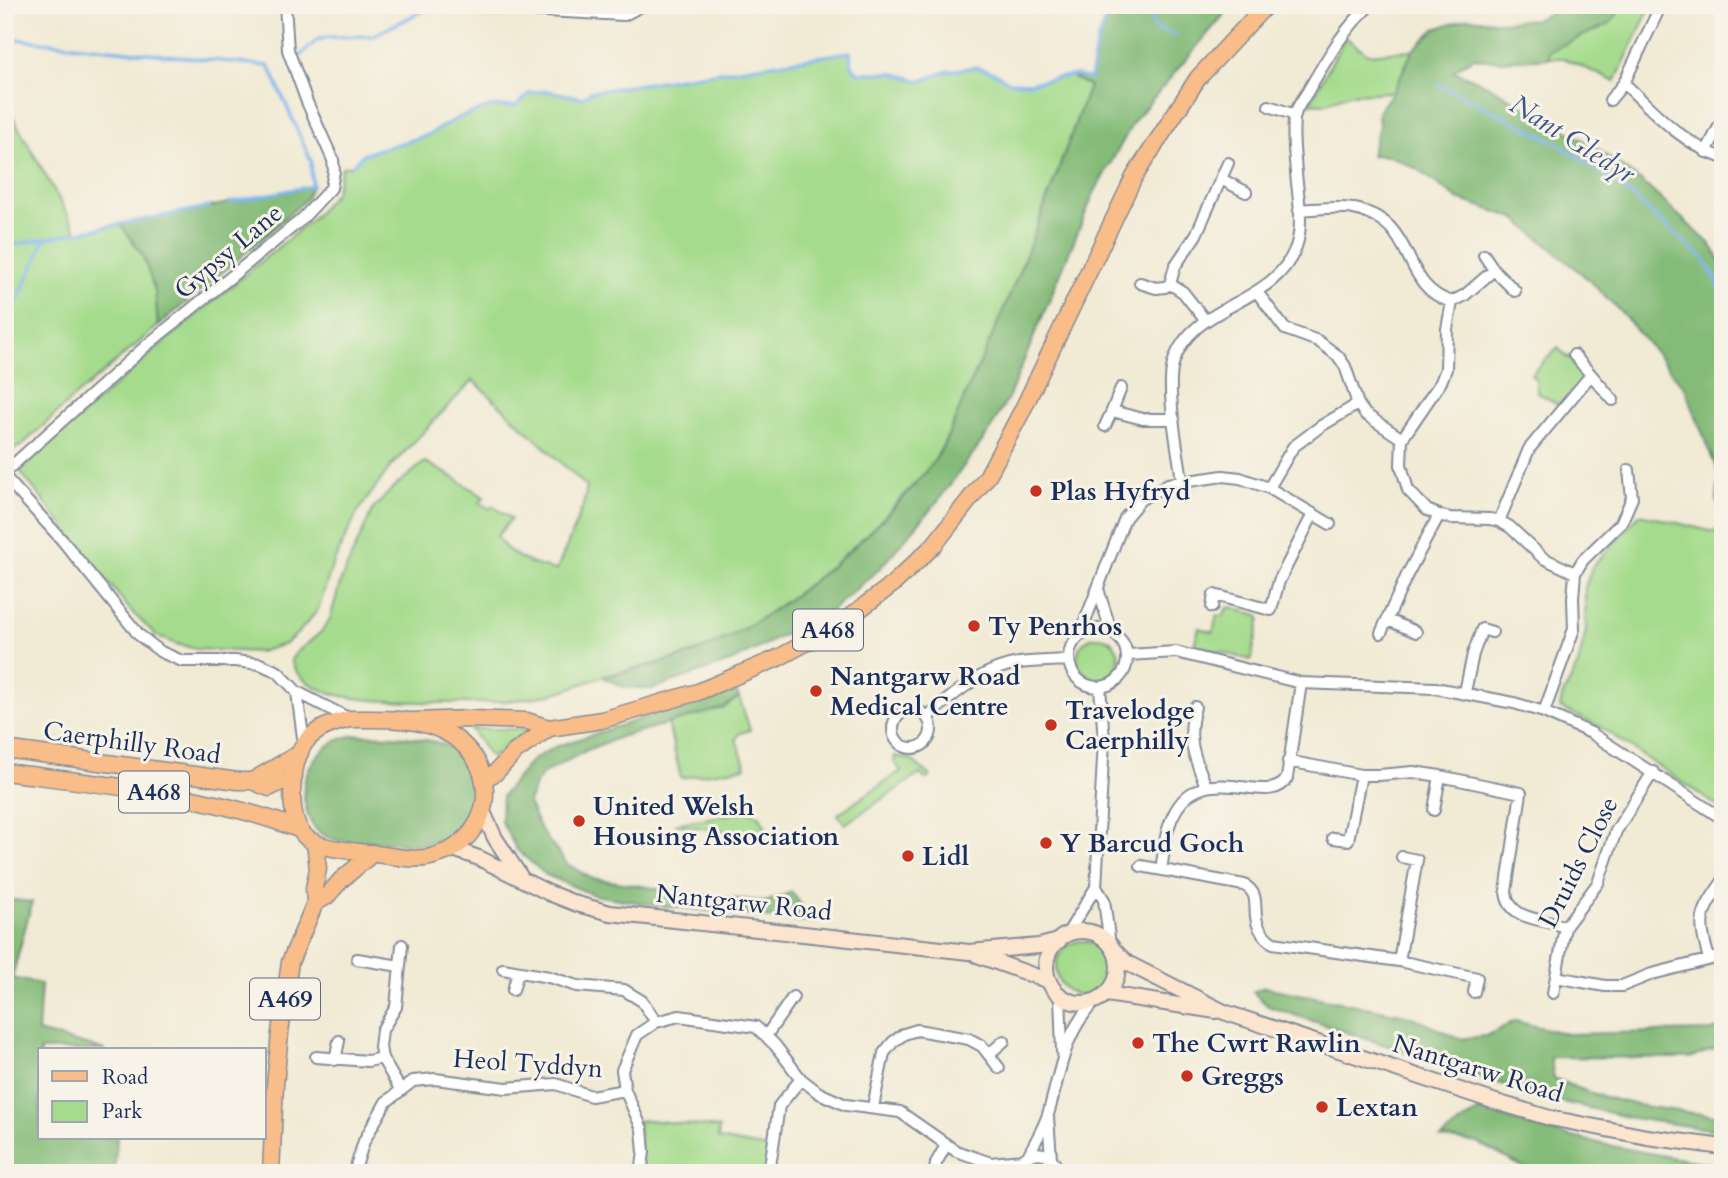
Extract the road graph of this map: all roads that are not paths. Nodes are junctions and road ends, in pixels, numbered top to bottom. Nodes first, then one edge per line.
1 (285, 5) edge
2 (483, 5) edge
3 (643, 5) edge
4 (1266, 5) edge
5 (1370, 5) edge
6 (1661, 5) edge
7 (1624, 83) junction
8 (1610, 100) dead end
9 (1269, 106) dead end
10 (1295, 115) junction
11 (1723, 119) edge
12 (1706, 152) junction
13 (1723, 158) edge
14 (1228, 163) dead end
15 (1221, 179) junction
16 (1246, 192) dead end
17 (1299, 210) junction
18 (1484, 255) dead end
19 (1494, 270) junction
20 (1140, 283) dead end
21 (1170, 284) junction
22 (1515, 291) dead end
23 (1257, 292) junction
24 (1452, 302) junction
25 (1206, 320) junction
26 (1574, 355) dead end
27 (1590, 376) junction
28 (1121, 388) dead end
29 (1613, 400) dead end
30 (1358, 404) junction
31 (1112, 411) junction
32 (1174, 419) junction
33 (1105, 426) dead end
34 (1402, 439) junction
35 (1629, 470) dead end
36 (5, 475) edge
37 (1182, 480) junction
38 (1269, 488) junction
39 (1313, 514) junction
40 (1439, 515) junction
41 (1499, 521) junction
42 (1330, 524) dead end
43 (1575, 573) junction
44 (1098, 589) junction
45 (1212, 607) dead end
46 (1388, 620) junction
47 (1111, 631) junction
48 (1416, 632) dead end
49 (1492, 632) dead end
50 (1381, 633) dead end
51 (1080, 634) junction
52 (1128, 655) junction
53 (1069, 660) junction
54 (1301, 684) junction
55 (1100, 687) junction
56 (297, 692) junction
57 (1465, 692) junction
58 (1195, 707) dead end
59 (1544, 712) junction
60 (928, 717) dead end
61 (350, 719) junction
62 (412, 721) junction
63 (550, 728) junction
64 (5, 749) edge
65 (302, 749) junction
66 (1288, 761) junction
67 (5, 772) edge
68 (1653, 772) junction
69 (1361, 775) junction
70 (294, 776) junction
71 (1440, 776) junction
72 (484, 779) junction
73 (252, 781) junction
74 (1206, 786) junction
75 (482, 810) junction
76 (1434, 810) dead end
77 (1723, 819) edge
78 (299, 829) junction
79 (1334, 838) dead end
80 (315, 842) junction
81 (453, 849) junction
82 (373, 853) junction
83 (1402, 857) dead end
84 (1141, 866) dead end
85 (1161, 869) junction
86 (521, 877) junction
87 (1723, 881) edge
88 (1096, 887) junction
89 (315, 902) junction
90 (1565, 927) junction
91 (1063, 938) junction
92 (402, 945) dead end
93 (1112, 948) junction
94 (969, 952) junction
95 (1723, 956) edge
96 (357, 959) dead end
97 (1709, 960) junction
98 (1399, 961) junction
99 (400, 966) junction
100 (503, 969) dead end
101 (519, 972) junction
102 (1556, 977) junction
103 (1049, 981) junction
104 (513, 990) dead end
105 (1474, 992) dead end
106 (1553, 993) dead end
107 (1060, 995) junction
108 (793, 997) dead end
109 (1100, 998) junction
110 (787, 1009) junction
111 (1224, 1012) junction
112 (798, 1018) dead end
113 (656, 1022) junction
114 (766, 1036) junction
115 (339, 1041) dead end
116 (1004, 1041) dead end
117 (1062, 1054) junction
118 (989, 1055) junction
119 (316, 1058) dead end
120 (382, 1058) junction
121 (335, 1060) junction
122 (999, 1068) dead end
123 (800, 1079) junction
124 (400, 1089) junction
125 (625, 1090) junction
126 (873, 1107) junction
127 (1048, 1114) junction
128 (946, 1145) junction
129 (1723, 1147) edge
130 (1025, 1158) junction
131 (991, 1163) junction
132 (1054, 1166) edge
133 (271, 1173) edge
134 (354, 1173) edge
135 (641, 1173) edge
136 (769, 1173) edge
137 (934, 1173) edge
138 (1009, 1173) edge
139 (1019, 1173) edge
140 (1067, 1173) edge

1 - 36 street, Gypsy Lane
2 - 3 street
4 - 63 main road, A468
5 - 10 street
6 - 7 street
7 - 8 street
7 - 12 street
9 - 10 street
10 - 17 street
11 - 12 street
12 - 13 street
14 - 15 street
15 - 16 street
15 - 21 street
17 - 23 street
17 - 24 street
18 - 19 street
19 - 22 street
19 - 24 street
20 - 21 street
21 - 25 street
23 - 25 street
23 - 30 street
24 - 34 street
25 - 32 street
26 - 27 street
27 - 29 street
27 - 41 street
28 - 31 street
30 - 34 street
30 - 38 street
31 - 32 street
31 - 33 street
32 - 37 street
34 - 40 street
35 - 43 street
36 - 56 street
37 - 38 street
37 - 44 street
38 - 39 street
39 - 42 street
39 - 45 street
40 - 41 street
40 - 46 street
41 - 43 street
43 - 59 street
44 - 47 street
44 - 51 street
46 - 48 street
46 - 50 street
47 - 51 street
47 - 52 street
49 - 57 street
51 - 53 street
52 - 54 street
52 - 55 street
53 - 55 street
53 - 60 street
54 - 57 street
54 - 66 street
55 - 88 street
56 - 61 street
56 - 65 street
57 - 59 street
58 - 74 street
59 - 68 street
61 - 62 main road
61 - 65 main road
62 - 63 main road, A468
62 - 72 main road
63 - 72 main road, A468
64 - 73 main road, Caerphilly Road / A468
65 - 70 main road
65 - 73 main road, Caerphilly Road
66 - 69 street
66 - 74 street
67 - 78 main road, Caerphilly Road / A468
68 - 77 street
68 - 90 street, Druids Close
69 - 71 street
69 - 79 street
70 - 73 main road, Caerphilly Road / A468
70 - 78 main road
71 - 76 street
71 - 90 street
72 - 75 main road
74 - 85 street
75 - 81 main road
75 - 86 main road, Nantgarw Road
78 - 80 main road
80 - 82 main road
80 - 89 main road, A469
81 - 82 main road
81 - 86 main road, Nantgarw Road
82 - 89 main road, A469
83 - 98 street
84 - 85 street
85 - 98 street
86 - 94 main road, Nantgarw Road
87 - 97 street
88 - 91 street
88 - 93 street
89 - 133 main road, A469
90 - 102 street, Druids Close
91 - 93 main road
91 - 94 main road, Nantgarw Road
91 - 103 main road
92 - 99 street
93 - 109 main road
93 - 111 main road, Nantgarw Road
94 - 103 main road, Nantgarw Road
95 - 97 street
96 - 99 street
97 - 102 street
98 - 105 street
99 - 120 street
100 - 101 street
101 - 104 street
101 - 113 street
102 - 106 street, Druids Close
103 - 107 main road
107 - 109 main road
107 - 117 street
108 - 110 street
109 - 111 main road, Nantgarw Road
109 - 117 street
110 - 112 street
110 - 114 street
111 - 129 main road, Nantgarw Road
113 - 114 street
113 - 125 street
114 - 123 street
115 - 121 street
116 - 118 street
117 - 127 street
118 - 122 street
118 - 126 street
119 - 121 street
120 - 121 street
120 - 124 street
123 - 126 street
123 - 136 street
124 - 125 street, Heol Tyddyn
124 - 134 street
125 - 135 street
126 - 128 street
127 - 130 street
127 - 132 street
128 - 131 street
128 - 137 street
130 - 131 street
130 - 132 street
130 - 139 street
131 - 138 street
132 - 140 street

